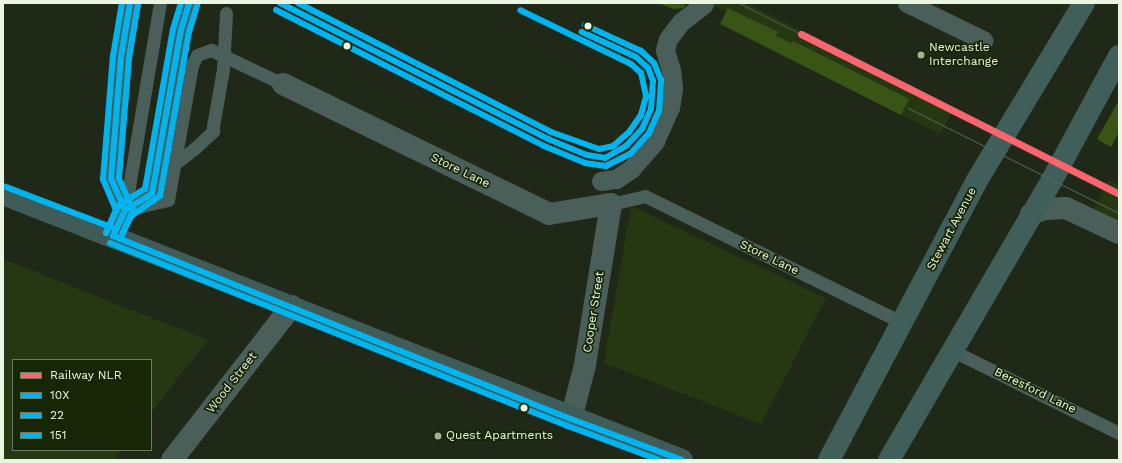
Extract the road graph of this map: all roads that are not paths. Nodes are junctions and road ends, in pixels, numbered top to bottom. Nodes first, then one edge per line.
1 (130, 3) edge
2 (160, 3) edge
3 (189, 3) edge
4 (907, 3) edge
5 (1084, 3) edge
6 (704, 4) edge
7 (226, 13) dead end
8 (983, 40) dead end
9 (1119, 56) edge
10 (283, 84) joint
11 (176, 163) junction
12 (601, 181) dead end
13 (3, 194) edge
14 (611, 204) junction
15 (125, 210) junction
16 (1031, 214) junction
17 (1119, 233) edge
18 (113, 236) junction
19 (292, 306) junction
20 (903, 323) junction
21 (951, 350) junction
22 (571, 419) junction
23 (1119, 433) edge
24 (172, 460) edge
25 (682, 460) edge
26 (828, 460) edge
27 (889, 460) edge

1 - 15 lane
2 - 15 lane
3 - 15 lane
4 - 8 street
5 - 20 highway, Stewart Avenue
6 - 12 street
7 - 11 lane, bridge
9 - 16 highway
10 - 11 lane, Store Lane
10 - 14 street, Store Lane
11 - 15 lane, Store Lane
13 - 18 main road
14 - 20 lane, Store Lane
14 - 22 street, Cooper Street
15 - 18 lane
16 - 17 street
16 - 21 highway
18 - 19 main road
19 - 22 main road
19 - 24 street, Wood Street
20 - 26 highway, Stewart Avenue
21 - 23 lane, Beresford Lane
21 - 27 highway
22 - 25 main road

